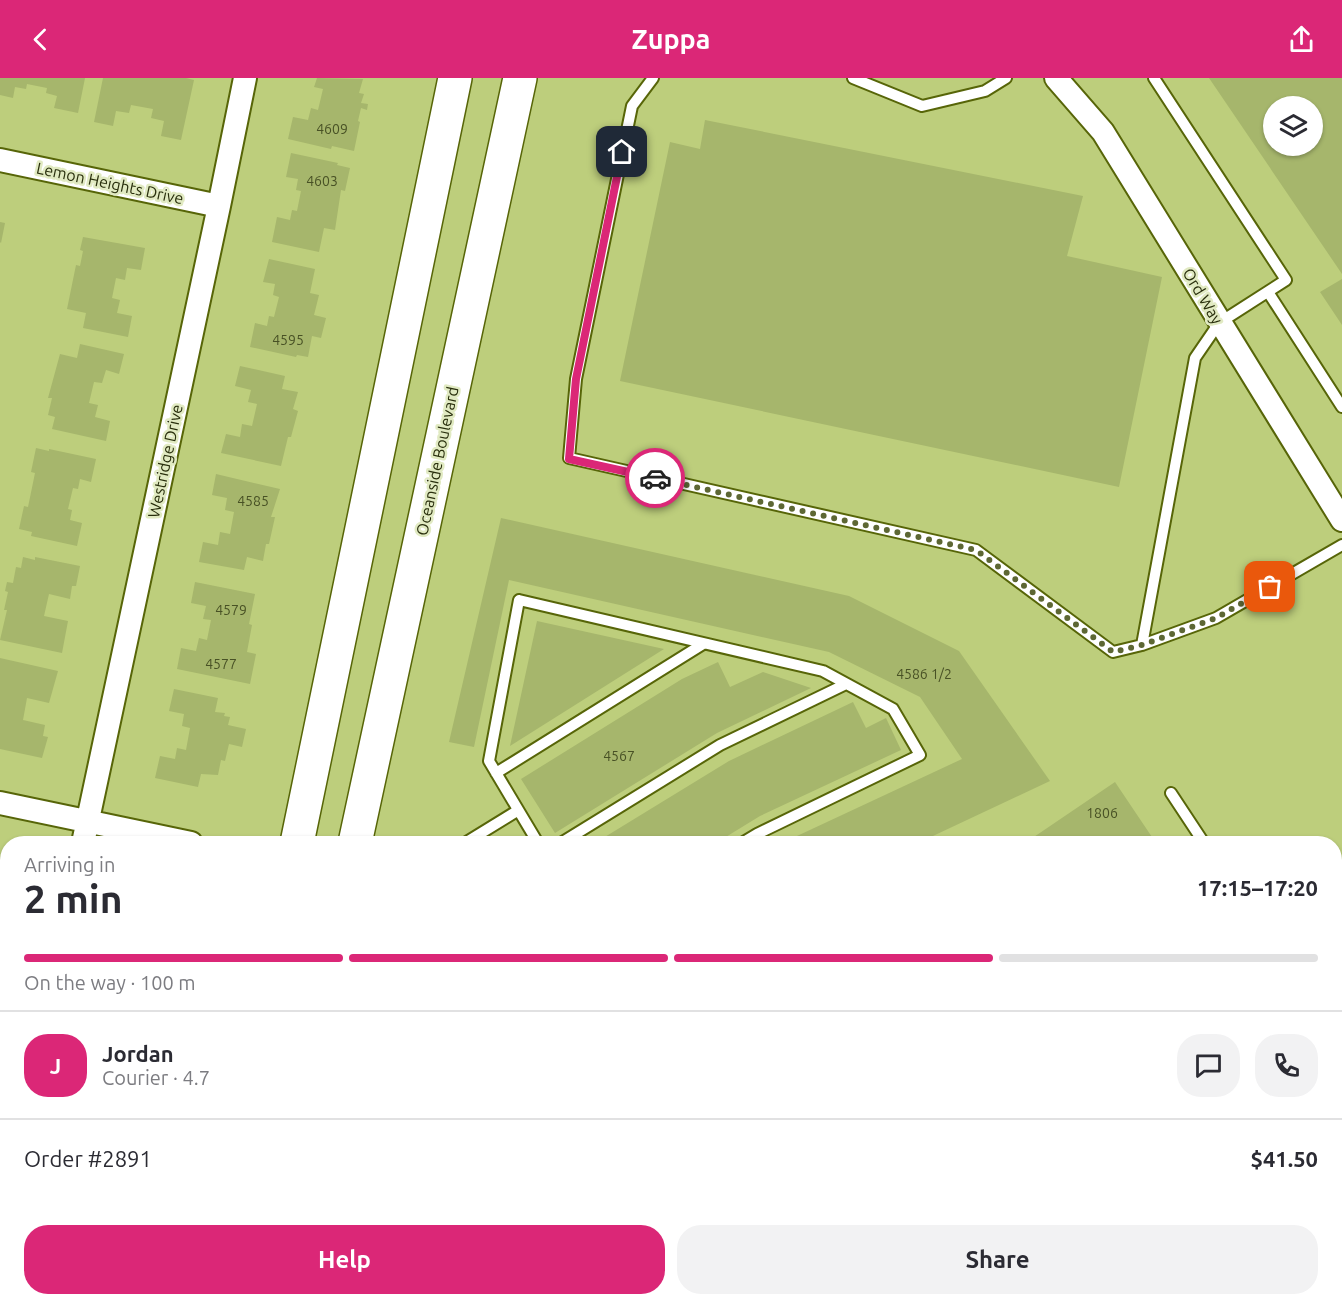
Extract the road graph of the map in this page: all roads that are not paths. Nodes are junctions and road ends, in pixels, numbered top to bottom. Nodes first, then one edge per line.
1 (245, 78) edge
2 (454, 78) edge
3 (520, 78) edge
4 (653, 78) edge
5 (853, 78) edge
6 (1005, 78) edge
7 (1056, 78) edge
8 (1154, 78) edge
9 (0, 160) edge
10 (219, 206) junction
11 (1268, 292) junction
12 (1219, 323) junction
13 (1342, 407) edge
14 (1342, 520) edge
15 (1342, 545) edge
16 (703, 644) junction
17 (1142, 645) junction
18 (846, 684) junction
19 (496, 773) junction
20 (1171, 793) dead end
21 (0, 803) edge
22 (517, 811) junction
23 (86, 833) edge
24 (118, 836) edge
25 (298, 836) edge
26 (357, 836) edge
27 (476, 836) edge
28 (533, 836) edge
29 (572, 836) edge
30 (754, 836) edge
31 (1199, 836) edge

1 - 10 street, Westridge Drive
2 - 25 main road
3 - 26 main road, Oceanside Boulevard
4 - 17 lane
5 - 6 lane
7 - 12 street, Ord Way
8 - 11 lane
9 - 10 street, Lemon Heights Drive
10 - 23 street, Westridge Drive
11 - 12 lane
11 - 13 lane
12 - 14 street, Ord Way
12 - 17 lane
15 - 17 lane
16 - 18 lane
16 - 19 lane
16 - 19 lane
18 - 29 lane
18 - 30 lane
19 - 22 lane
20 - 31 lane
21 - 23 street
22 - 27 lane
22 - 28 lane
23 - 24 street

